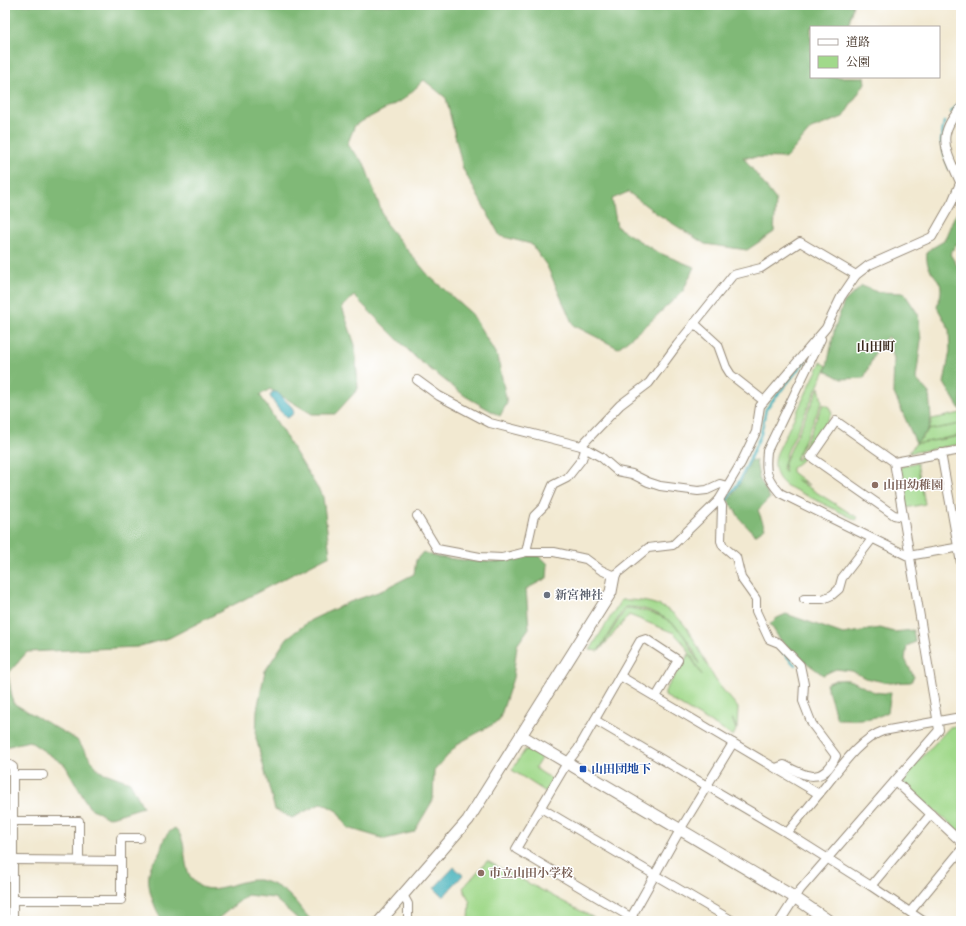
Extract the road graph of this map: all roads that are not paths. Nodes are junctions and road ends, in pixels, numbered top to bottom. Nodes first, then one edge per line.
1 (961, 108) edge
2 (960, 181) edge
3 (856, 275) junction
4 (694, 323) junction
5 (826, 328) junction
6 (417, 380) dead end
7 (764, 401) junction
8 (583, 448) junction
9 (961, 450) edge
10 (941, 453) junction
11 (894, 462) junction
12 (727, 486) junction
13 (719, 500) junction
14 (417, 516) dead end
15 (902, 517) junction
16 (872, 538) junction
17 (960, 547) edge
18 (526, 552) junction
19 (908, 556) junction
20 (961, 562) edge
21 (614, 576) junction
22 (804, 599) dead end
23 (620, 676) junction
24 (656, 697) junction
25 (961, 716) edge
26 (595, 720) junction
27 (938, 721) junction
28 (522, 736) junction
29 (733, 743) junction
30 (5, 762) edge
31 (567, 763) junction
32 (776, 768) junction
33 (13, 775) junction
34 (43, 775) dead end
35 (895, 781) junction
36 (707, 786) junction
37 (819, 794) junction
38 (541, 808) junction
39 (931, 814) junction
40 (13, 821) junction
41 (680, 830) junction
42 (787, 833) junction
43 (140, 838) dead end
44 (961, 842) edge
45 (961, 850) edge
46 (827, 859) junction
47 (13, 860) junction
48 (79, 860) junction
49 (121, 861) junction
50 (655, 874) junction
51 (871, 886) junction
52 (403, 895) junction
53 (794, 897) junction
54 (12, 900) junction
55 (910, 912) junction
56 (632, 920) edge
57 (13, 921) edge
58 (380, 921) edge
59 (408, 921) edge
60 (733, 921) edge
61 (780, 921) edge
62 (829, 921) edge
63 (923, 921) edge

1 - 2 street
2 - 3 street
3 - 4 street
3 - 5 street
4 - 7 street
4 - 8 street
5 - 7 street
5 - 16 street
6 - 8 street
7 - 12 street
8 - 12 street
8 - 18 street
9 - 10 street
10 - 11 street
10 - 17 street
11 - 15 street
11 - 15 street
12 - 13 street
13 - 21 street
13 - 32 street
14 - 18 street
15 - 19 street
16 - 19 street
16 - 22 street
17 - 19 street
17 - 20 street
18 - 21 street
19 - 27 street
21 - 28 street
23 - 24 street
23 - 24 street
23 - 26 street
24 - 29 street
25 - 27 street
26 - 31 street
26 - 36 street
27 - 35 street
27 - 37 street
28 - 31 street
28 - 52 street
29 - 32 street
29 - 36 street
30 - 33 street
31 - 38 street
31 - 41 street
32 - 37 street
33 - 34 street
33 - 40 street
35 - 39 street
35 - 46 street
36 - 41 street
36 - 42 street
37 - 42 street
38 - 50 street
38 - 56 street
39 - 44 street
39 - 51 street
40 - 47 street
40 - 48 street
41 - 50 street
41 - 53 street
42 - 46 street
43 - 49 street
45 - 55 street
46 - 51 street
46 - 53 street
47 - 48 street
47 - 54 street
48 - 49 street
49 - 54 street
50 - 56 street
50 - 60 street
51 - 55 street
52 - 58 street
52 - 59 street
53 - 61 street
53 - 62 street
54 - 57 street
55 - 63 street

